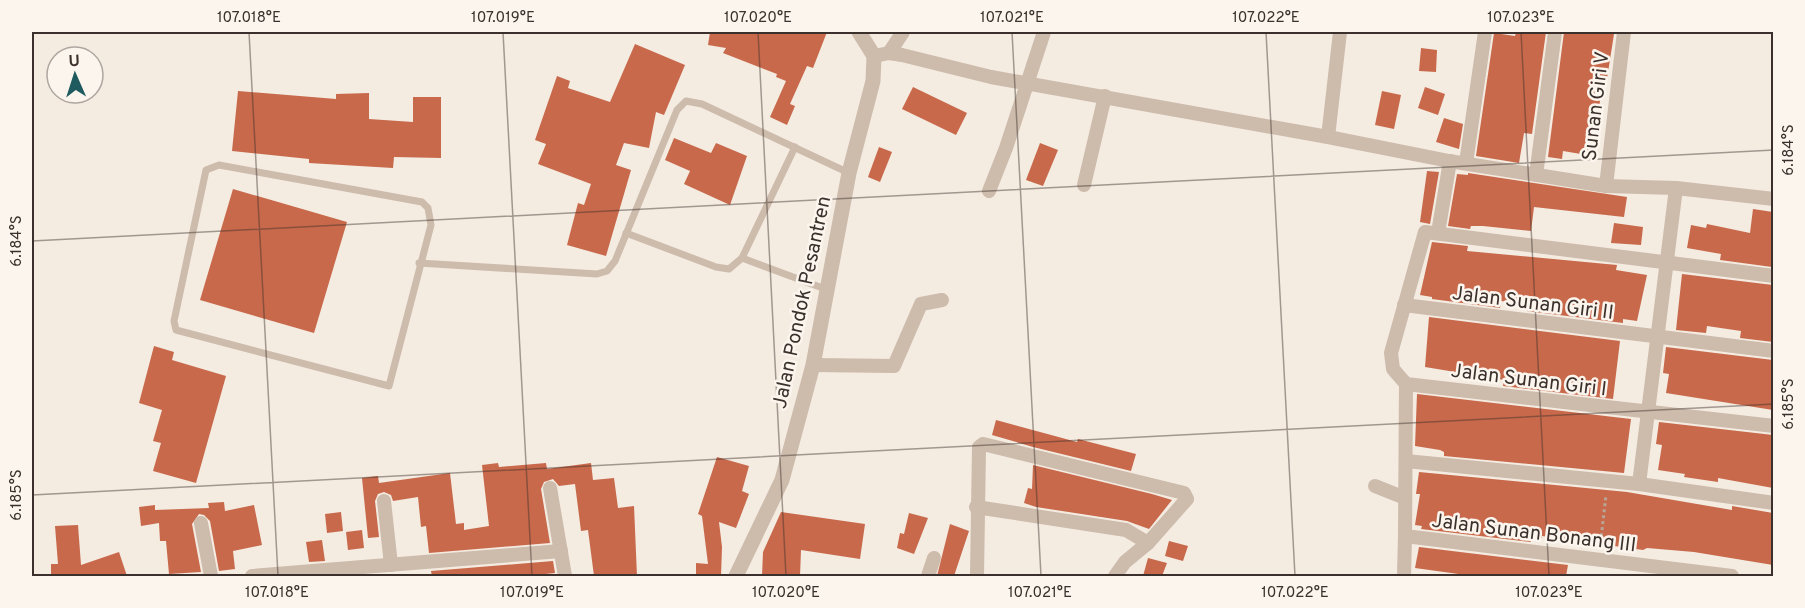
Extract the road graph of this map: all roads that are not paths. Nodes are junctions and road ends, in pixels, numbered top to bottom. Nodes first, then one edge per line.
1 (859, 32) edge
2 (903, 32) edge
3 (1044, 32) edge
4 (1340, 32) edge
5 (1485, 32) edge
6 (1555, 32) edge
7 (1624, 32) edge
8 (881, 54) junction
9 (1026, 82) junction
10 (1105, 96) junction
11 (1328, 137) junction
12 (795, 147) junction
13 (1449, 161) junction
14 (1466, 163) junction
15 (849, 173) junction
16 (1536, 175) junction
17 (1084, 185) dead end
18 (1606, 186) junction
19 (1676, 189) junction
20 (989, 191) dead end
21 (1773, 199) edge
22 (626, 233) junction
23 (1438, 233) junction
24 (742, 258) junction
25 (1666, 262) junction
26 (419, 263) junction
27 (1773, 276) edge
28 (828, 290) junction
29 (942, 300) dead end
30 (1404, 305) junction
31 (1657, 337) junction
32 (1773, 351) edge
33 (813, 365) junction
34 (1406, 384) junction
35 (1648, 412) junction
36 (1773, 426) edge
37 (1406, 461) junction
38 (1639, 484) junction
39 (1375, 486) dead end
40 (550, 488) dead end
41 (1405, 498) junction
42 (384, 501) dead end
43 (1773, 503) edge
44 (976, 507) junction
45 (201, 523) dead end
46 (1405, 536) junction
47 (1148, 543) junction
48 (561, 550) junction
49 (934, 558) dead end
50 (391, 565) junction
51 (211, 576) edge
52 (252, 576) edge
53 (565, 576) edge
54 (736, 576) edge
55 (928, 576) edge
56 (977, 576) edge
57 (1115, 576) edge
58 (1404, 576) edge
59 (1732, 576) edge

1 - 8 street
2 - 8 street
3 - 9 street
4 - 11 street
5 - 14 street
6 - 16 street
7 - 18 street, Sunan Giri V
8 - 9 street
8 - 15 street, Jalan Pondok Pesantren
9 - 10 street
9 - 20 street
10 - 11 street
10 - 17 street
11 - 13 street
12 - 15 lane
12 - 22 lane
12 - 24 lane
13 - 14 street
13 - 23 street
14 - 16 street
15 - 28 street, Jalan Pondok Pesantren
16 - 18 street
18 - 19 street
19 - 21 street
19 - 25 street
22 - 24 lane
22 - 26 lane
23 - 25 street
23 - 30 street
24 - 28 lane
25 - 27 street
25 - 31 street
26 - 26 lane
28 - 33 street, Jalan Pondok Pesantren
29 - 33 street
30 - 31 street, Jalan Sunan Giri II
30 - 34 street
31 - 32 street, Jalan Sunan Giri II
31 - 35 street
33 - 54 street, Jalan Pondok Pesantren
34 - 35 street, Jalan Sunan Giri I
34 - 37 street, Jalan Sunan Bonang III
35 - 36 street, Jalan Sunan Giri I
35 - 38 street
37 - 38 street
37 - 41 street, Jalan Sunan Bonang III
38 - 43 street
39 - 41 street
40 - 48 street
41 - 46 street, Jalan Sunan Bonang III
42 - 50 street
44 - 47 street
44 - 47 street
44 - 56 street
45 - 51 street
46 - 58 street
46 - 59 street, Jalan Sunan Bonang III
47 - 57 street
48 - 50 street
48 - 53 street
49 - 55 street
50 - 52 street

